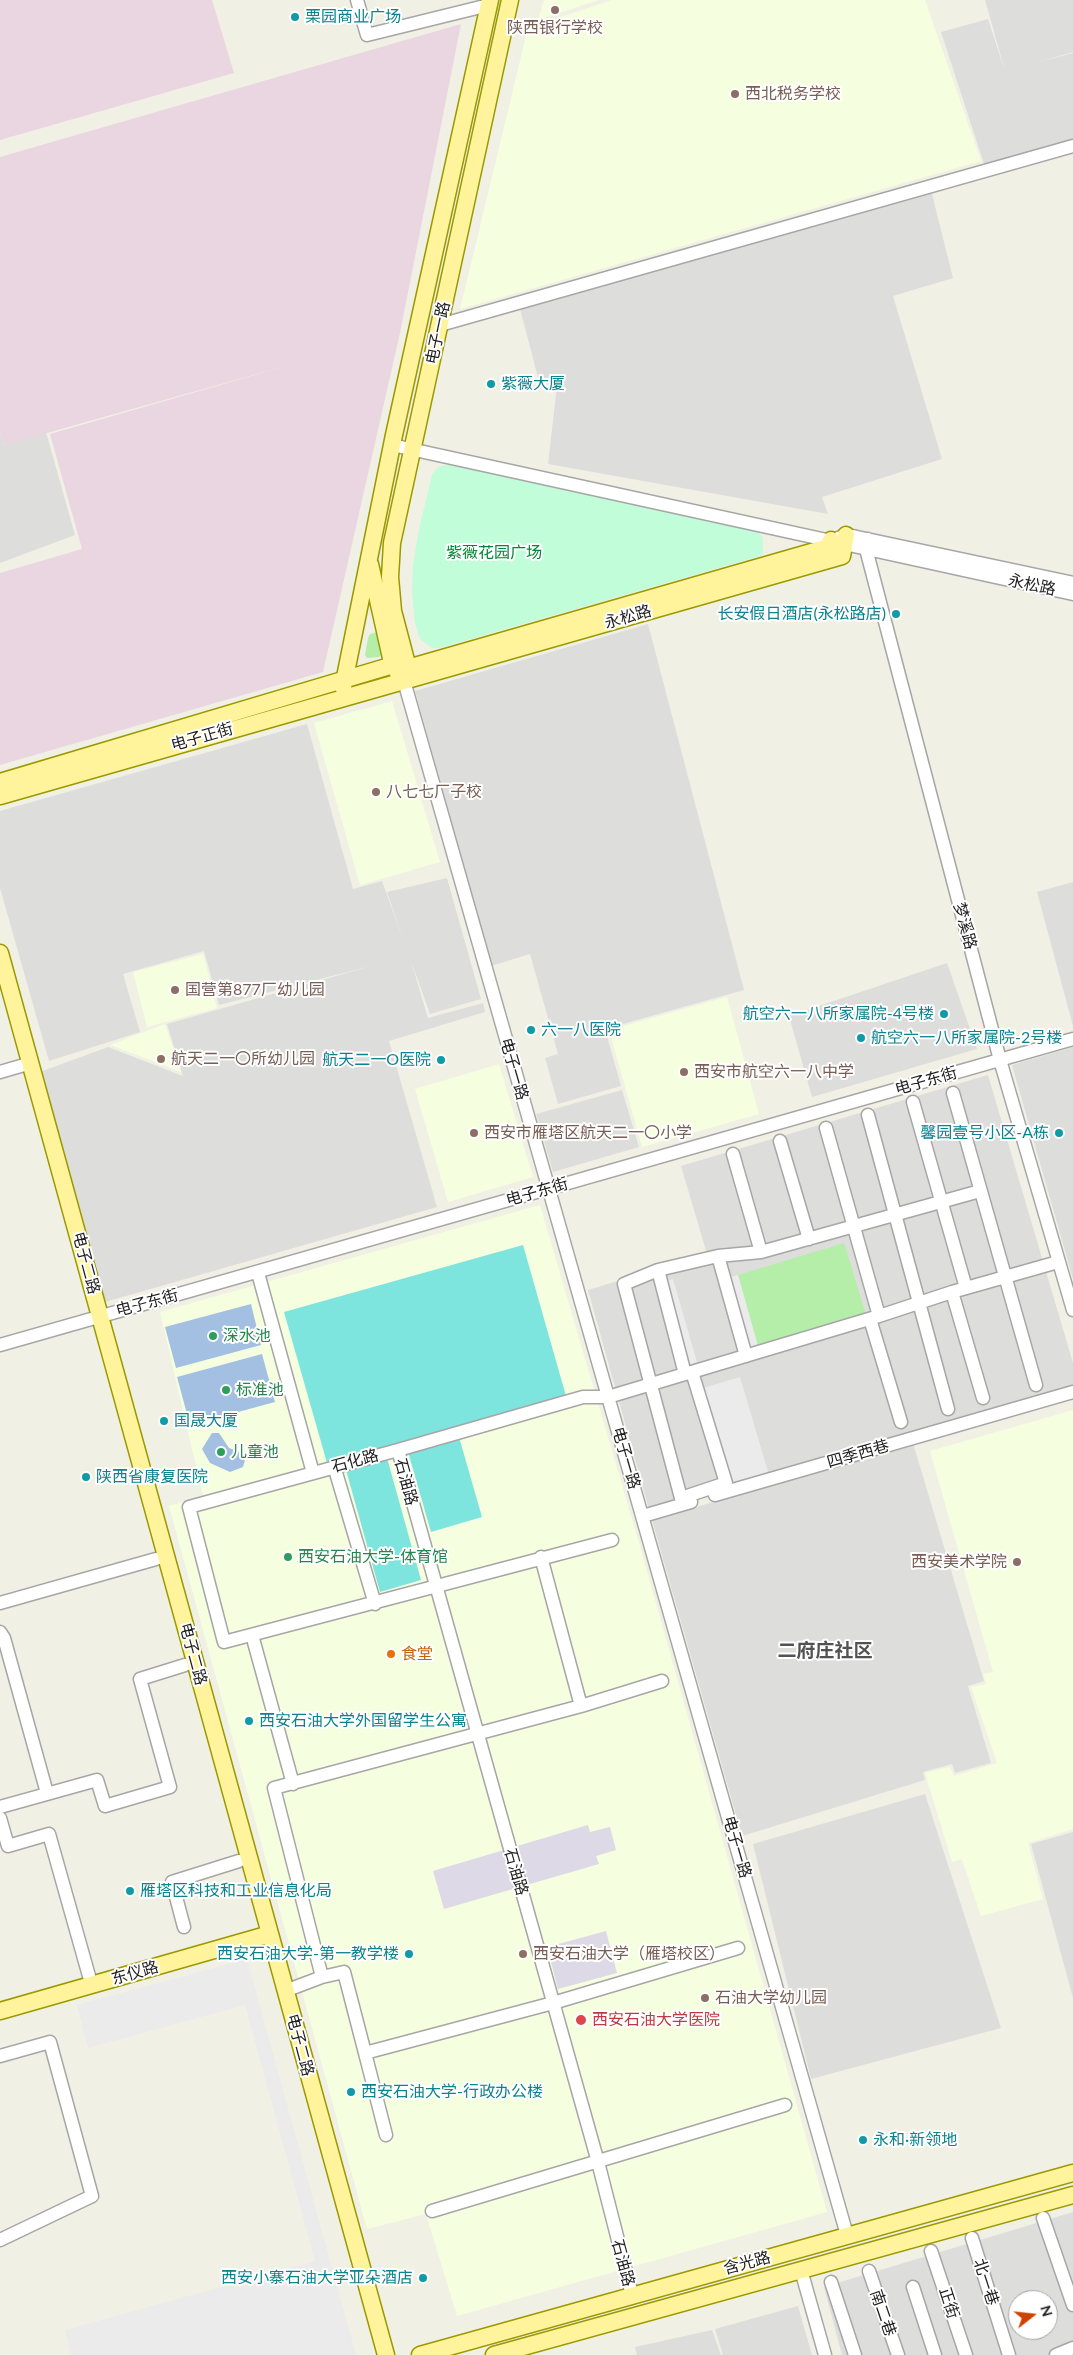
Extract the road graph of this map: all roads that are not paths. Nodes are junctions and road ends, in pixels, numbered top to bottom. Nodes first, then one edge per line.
1 (357, 0) edge
2 (510, 0) edge
3 (489, 2) edge
4 (1073, 146) edge
5 (440, 325) junction
6 (392, 445) junction
7 (413, 450) junction
8 (840, 540) junction
9 (867, 544) junction
10 (368, 557) junction
11 (1073, 582) edge
12 (1073, 594) edge
13 (402, 671) junction
14 (345, 680) junction
15 (341, 697) junction
16 (0, 782) edge
17 (0, 796) edge
18 (0, 953) edge
19 (0, 993) edge
20 (1073, 1039) edge
21 (1000, 1060) junction
22 (26, 1065) junction
23 (0, 1072) edge
24 (953, 1093) dead end
25 (914, 1102) dead end
26 (868, 1115) dead end
27 (826, 1128) dead end
28 (780, 1141) dead end
29 (733, 1154) dead end
30 (548, 1189) junction
31 (980, 1191) junction
32 (942, 1202) junction
33 (896, 1215) junction
34 (853, 1226) junction
35 (809, 1239) junction
36 (761, 1252) junction
37 (718, 1256) junction
38 (1058, 1262) junction
39 (658, 1270) junction
40 (258, 1273) junction
41 (1005, 1277) junction
42 (966, 1288) junction
43 (952, 1292) junction
44 (920, 1303) junction
45 (1073, 1310) edge
46 (95, 1317) junction
47 (874, 1318) junction
48 (0, 1345) edge
49 (746, 1356) junction
50 (688, 1373) junction
51 (652, 1384) junction
52 (1036, 1385) dead end
53 (1073, 1392) edge
54 (608, 1397) junction
55 (983, 1398) dead end
56 (948, 1409) dead end
57 (900, 1422) dead end
58 (398, 1450) junction
59 (334, 1466) junction
60 (313, 1473) junction
61 (643, 1516) junction
62 (612, 1540) dead end
63 (541, 1558) junction
64 (156, 1559) junction
65 (435, 1586) junction
66 (0, 1603) edge
67 (375, 1604) junction
68 (0, 1632) edge
69 (252, 1635) junction
70 (185, 1665) junction
71 (662, 1681) dead end
72 (581, 1706) junction
73 (478, 1735) junction
74 (293, 1784) junction
75 (47, 1793) junction
76 (0, 1807) edge
77 (0, 1818) edge
78 (240, 1862) junction
79 (184, 1927) dead end
80 (264, 1931) junction
81 (738, 1948) dead end
82 (89, 1976) junction
83 (322, 1977) junction
84 (285, 1991) junction
85 (0, 2002) edge
86 (553, 2003) junction
87 (0, 2011) edge
88 (364, 2053) junction
89 (0, 2056) edge
90 (785, 2105) dead end
91 (386, 2135) dead end
92 (598, 2162) junction
93 (1073, 2173) edge
94 (1073, 2195) edge
95 (432, 2211) dead end
96 (1043, 2218) dead end
97 (847, 2235) junction
98 (972, 2238) dead end
99 (0, 2240) edge
100 (931, 2251) dead end
101 (801, 2270) junction
102 (869, 2270) dead end
103 (831, 2282) dead end
104 (913, 2287) dead end
105 (632, 2295) junction
106 (1073, 2305) edge
107 (1073, 2348) edge
108 (375, 2355) edge
109 (386, 2355) edge
110 (420, 2355) edge
111 (494, 2355) edge
112 (825, 2355) edge
113 (855, 2355) edge
114 (898, 2355) edge
115 (935, 2355) edge
116 (966, 2355) edge
117 (1009, 2355) edge
118 (1056, 2355) edge

1 - 3 street
2 - 5 main road, 电子一路
3 - 6 main road, 电子一路
4 - 5 street
5 - 7 main road, 电子一路
6 - 7 street
6 - 10 main road, 电子一路
7 - 8 street
7 - 13 main road, 电子一路
8 - 9 street, 永松路
8 - 13 main road, 永松路
9 - 11 street, 永松路
9 - 12 street, 永松路
9 - 21 street, 梦溪路
10 - 13 main road, 电子一路
10 - 14 main road, 电子一路
13 - 14 main road, 电子正街
13 - 15 main road, 电子正街
13 - 30 street, 电子一路
14 - 15 main road, 电子一路
14 - 16 main road, 电子正街
15 - 17 main road, 电子正街
18 - 22 main road, 电子二路
19 - 22 main road, 电子二路
20 - 21 street, 电子东街
21 - 30 street, 电子东街
21 - 38 street, 梦溪路
22 - 23 street
22 - 46 main road, 电子二路
24 - 31 street
25 - 32 street
26 - 33 street
27 - 34 street
28 - 35 street
29 - 36 street
30 - 40 street, 电子东街
30 - 54 street, 电子一路
31 - 32 street
31 - 41 street
32 - 33 street
32 - 42 street
33 - 34 street
33 - 44 street
34 - 35 street
34 - 47 street
35 - 36 street
36 - 37 street
37 - 39 street
37 - 49 street
38 - 41 street, 石化路
38 - 45 street, 梦溪路
39 - 50 street
39 - 51 street
40 - 46 street, 电子东街
40 - 60 street
41 - 42 street, 石化路
41 - 52 street
42 - 43 street, 石化路
43 - 44 street, 石化路
43 - 55 street
44 - 47 street, 石化路
44 - 56 street
46 - 48 street, 电子东街
46 - 64 main road, 电子二路
46 - 80 main road, 电子二路
47 - 49 street, 石化路
47 - 57 street
49 - 50 street, 石化路
50 - 51 street, 石化路
50 - 51 street
51 - 54 street, 石化路
53 - 61 street, 四季西巷
54 - 58 street, 石化路
54 - 61 street, 电子一路
58 - 59 street, 石化路
58 - 65 street, 石油路
59 - 60 street, 石化路
59 - 67 street
60 - 69 street, 石化路
61 - 97 street, 电子一路
62 - 63 street
63 - 65 street
63 - 72 street
64 - 66 street
64 - 70 main road, 电子二路
65 - 67 street
65 - 73 street, 石油路
67 - 69 street
68 - 75 street
69 - 74 street
70 - 75 street
70 - 78 main road, 电子二路
71 - 72 street
72 - 73 street
73 - 74 street
73 - 86 street, 石油路
74 - 83 street
75 - 76 street
77 - 82 street
78 - 79 street
78 - 80 main road, 电子二路
80 - 82 main road, 东仪路
80 - 84 main road, 电子二路
80 - 87 main road, 东仪路
80 - 108 main road, 电子二路
81 - 86 street
82 - 85 main road, 东仪路
83 - 84 street
83 - 88 street
84 - 109 main road, 电子二路
86 - 88 street
86 - 92 street, 石油路
88 - 91 street
89 - 99 street
90 - 92 street
92 - 95 street
92 - 105 street, 石油路
93 - 97 main road, 含光路
94 - 101 main road, 含光路
96 - 106 street
97 - 105 main road, 含光路
98 - 117 street, 北一巷
100 - 116 street, 正街
101 - 111 main road, 含光路
101 - 112 street
102 - 114 street, 南二巷
103 - 113 street
104 - 115 street
105 - 110 main road, 含光路
107 - 118 street

